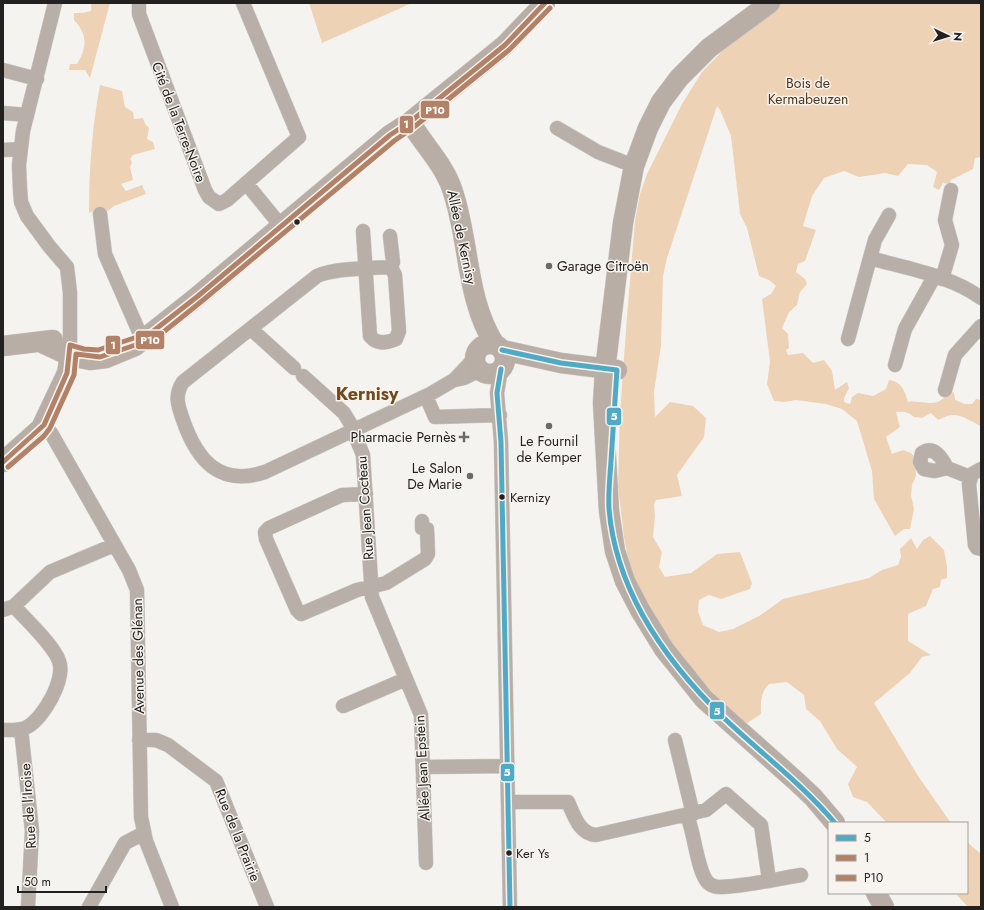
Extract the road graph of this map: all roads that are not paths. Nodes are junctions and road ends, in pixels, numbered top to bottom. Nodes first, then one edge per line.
1 (55, 3) edge
2 (138, 3) edge
3 (243, 3) edge
4 (544, 3) edge
5 (770, 3) edge
6 (3, 70) edge
7 (37, 79) junction
8 (3, 113) edge
9 (27, 115) junction
10 (410, 122) junction
11 (557, 128) dead end
12 (20, 149) junction
13 (3, 150) edge
14 (634, 166) junction
15 (246, 183) junction
16 (951, 190) dead end
17 (100, 214) dead end
18 (890, 215) dead end
19 (623, 223) junction
20 (280, 226) junction
21 (363, 231) dead end
22 (390, 236) dead end
23 (870, 258) junction
24 (391, 267) junction
25 (365, 269) junction
26 (938, 278) junction
27 (981, 298) edge
28 (981, 326) edge
29 (250, 329) junction
30 (146, 333) junction
31 (848, 339) dead end
32 (3, 346) edge
33 (607, 348) junction
34 (70, 350) junction
35 (490, 360) junction
36 (895, 365) dead end
37 (576, 368) junction
38 (610, 377) junction
39 (945, 390) dead end
40 (429, 403) dead end
41 (603, 403) junction
42 (500, 416) junction
43 (44, 424) junction
44 (354, 431) junction
45 (3, 462) edge
46 (947, 468) dead end
47 (976, 473) edge
48 (366, 494) junction
49 (608, 499) junction
50 (422, 521) dead end
51 (114, 545) junction
52 (981, 549) edge
53 (370, 587) junction
54 (9, 608) edge
55 (406, 679) junction
56 (343, 706) dead end
57 (21, 729) junction
58 (3, 730) edge
59 (139, 740) junction
60 (675, 740) dead end
61 (508, 766) junction
62 (424, 767) junction
63 (508, 802) junction
64 (690, 814) junction
65 (834, 822) edge
66 (144, 833) junction
67 (426, 863) dead end
68 (801, 876) dead end
69 (769, 880) junction
70 (870, 894) edge
71 (877, 894) edge
72 (28, 907) edge
73 (89, 907) edge
74 (172, 907) edge
75 (267, 907) edge
76 (510, 907) edge
77 (875, 907) edge
78 (884, 907) edge

1 - 7 street
2 - 15 street, Cité de la Terre-Noire
3 - 15 street, Cité de la Terre-Noire
4 - 10 main road
5 - 14 main road
6 - 7 street
7 - 9 street
8 - 9 street
9 - 12 street
10 - 20 main road
10 - 35 main road, Allée de Kernisy
11 - 14 street
12 - 13 street
12 - 34 street
14 - 19 main road
15 - 20 street
16 - 26 street
17 - 30 street
18 - 23 street
19 - 33 main road
19 - 38 main road
20 - 30 main road
21 - 25 street
22 - 24 street
23 - 26 street
23 - 31 street
24 - 25 street
24 - 25 street
25 - 29 street
26 - 27 street
26 - 36 street
28 - 39 street
29 - 44 street, Rue Jean Cocteau
29 - 44 street
30 - 34 main road
32 - 34 main road
33 - 37 main road
33 - 38 main road
34 - 43 main road
35 - 37 main road
35 - 42 street, Allée de Kernisy
35 - 44 street
37 - 38 main road
37 - 41 main road
38 - 41 main road
38 - 49 main road
40 - 42 street
41 - 49 main road
42 - 61 street, Allée de Kernisy
43 - 45 main road
43 - 51 street, Avenue des Glénan
44 - 48 street, Rue Jean Cocteau
46 - 47 street
47 - 52 street
48 - 53 street, Rue Jean Cocteau
48 - 53 street
49 - 65 main road
50 - 53 street
51 - 54 street
51 - 59 street, Avenue des Glénan
53 - 55 street, Allée Jean Epstein
54 - 57 street
55 - 56 street
55 - 62 street, Allée Jean Epstein
57 - 58 street
57 - 72 street, Rue de l'Iroise
59 - 66 street, Avenue des Glénan
59 - 75 street, Rue de la Prairie
60 - 64 street
61 - 62 street
61 - 63 street, Allée de Kernisy
62 - 67 street, Allée Jean Epstein
63 - 64 street
63 - 76 street, Allée de Kernisy
64 - 69 street
64 - 69 street
66 - 73 street
66 - 74 street, Avenue des Glénan
68 - 69 street
70 - 77 main road
71 - 78 main road

